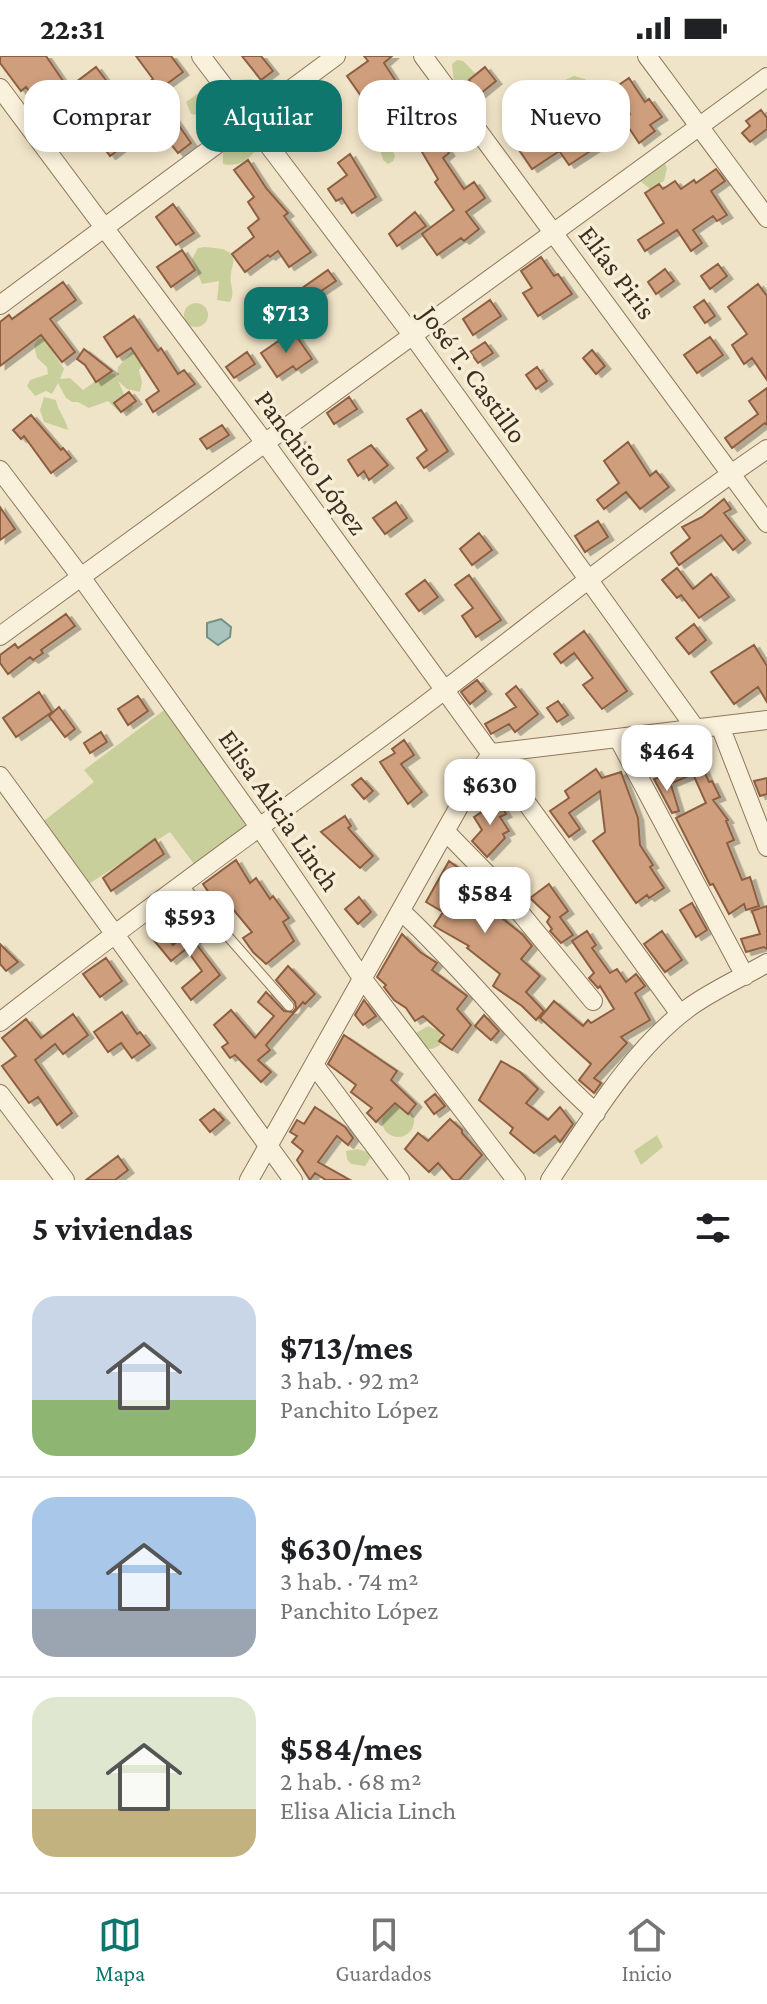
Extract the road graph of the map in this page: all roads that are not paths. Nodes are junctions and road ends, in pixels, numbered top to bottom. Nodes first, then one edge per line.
1 (201, 56) edge
2 (336, 56) edge
3 (423, 56) edge
4 (647, 56) edge
5 (767, 77) edge
6 (219, 80) edge
7 (303, 80) edge
8 (0, 88) edge
9 (700, 126) junction
10 (205, 152) edge
11 (273, 152) edge
12 (767, 218) edge
13 (103, 227) junction
14 (554, 233) junction
15 (0, 305) edge
16 (413, 336) junction
17 (265, 443) junction
18 (767, 449) edge
19 (0, 470) edge
20 (732, 473) junction
21 (767, 523) edge
22 (81, 577) junction
23 (588, 579) junction
24 (0, 636) edge
25 (444, 690) junction
26 (767, 720) edge
27 (720, 726) junction
28 (696, 729) junction
29 (618, 738) junction
30 (492, 753) junction
31 (0, 776) edge
32 (260, 828) junction
33 (446, 832) junction
34 (767, 847) edge
35 (182, 884) junction
36 (401, 911) junction
37 (115, 932) junction
38 (767, 963) edge
39 (745, 976) junction
40 (362, 978) junction
41 (593, 1001) dead end
42 (289, 1006) dead end
43 (680, 1014) junction
44 (0, 1022) edge
45 (315, 1066) junction
46 (0, 1094) edge
47 (596, 1113) junction
48 (268, 1146) junction
49 (65, 1180) edge
50 (249, 1180) edge
51 (293, 1180) edge
52 (400, 1180) edge
53 (516, 1180) edge
54 (550, 1180) edge

1 - 6 street, José T. Castillo
2 - 7 street
3 - 14 street, Elías Piris
4 - 9 street
5 - 9 street
8 - 13 street, Panchito López
9 - 12 street
9 - 14 street
10 - 13 street
11 - 16 street, José T. Castillo
13 - 15 street
13 - 17 street, Panchito López
14 - 16 street
14 - 20 street, Elías Piris
16 - 17 street
16 - 23 street, José T. Castillo
17 - 22 street
17 - 25 street, Panchito López
18 - 20 street
19 - 22 street, Elisa Alicia Linch
20 - 21 street, Elías Piris
20 - 23 street
22 - 24 street
22 - 32 street, Elisa Alicia Linch
23 - 25 street
23 - 28 street, José T. Castillo
25 - 30 street, Panchito López
25 - 32 street
26 - 27 street
27 - 28 street
27 - 34 street
28 - 29 street
29 - 30 street
29 - 39 street
30 - 33 street
30 - 43 street, Panchito López
31 - 37 street
32 - 35 street
32 - 40 street, Elisa Alicia Linch
33 - 36 street
33 - 41 street
35 - 37 street
35 - 42 lane
36 - 40 street
36 - 47 street
37 - 44 street
37 - 48 street
38 - 39 street
39 - 43 street
40 - 45 street
40 - 53 street, Elisa Alicia Linch
43 - 47 street
45 - 48 street
45 - 52 street
46 - 49 street
47 - 54 street
48 - 50 street
48 - 51 street

